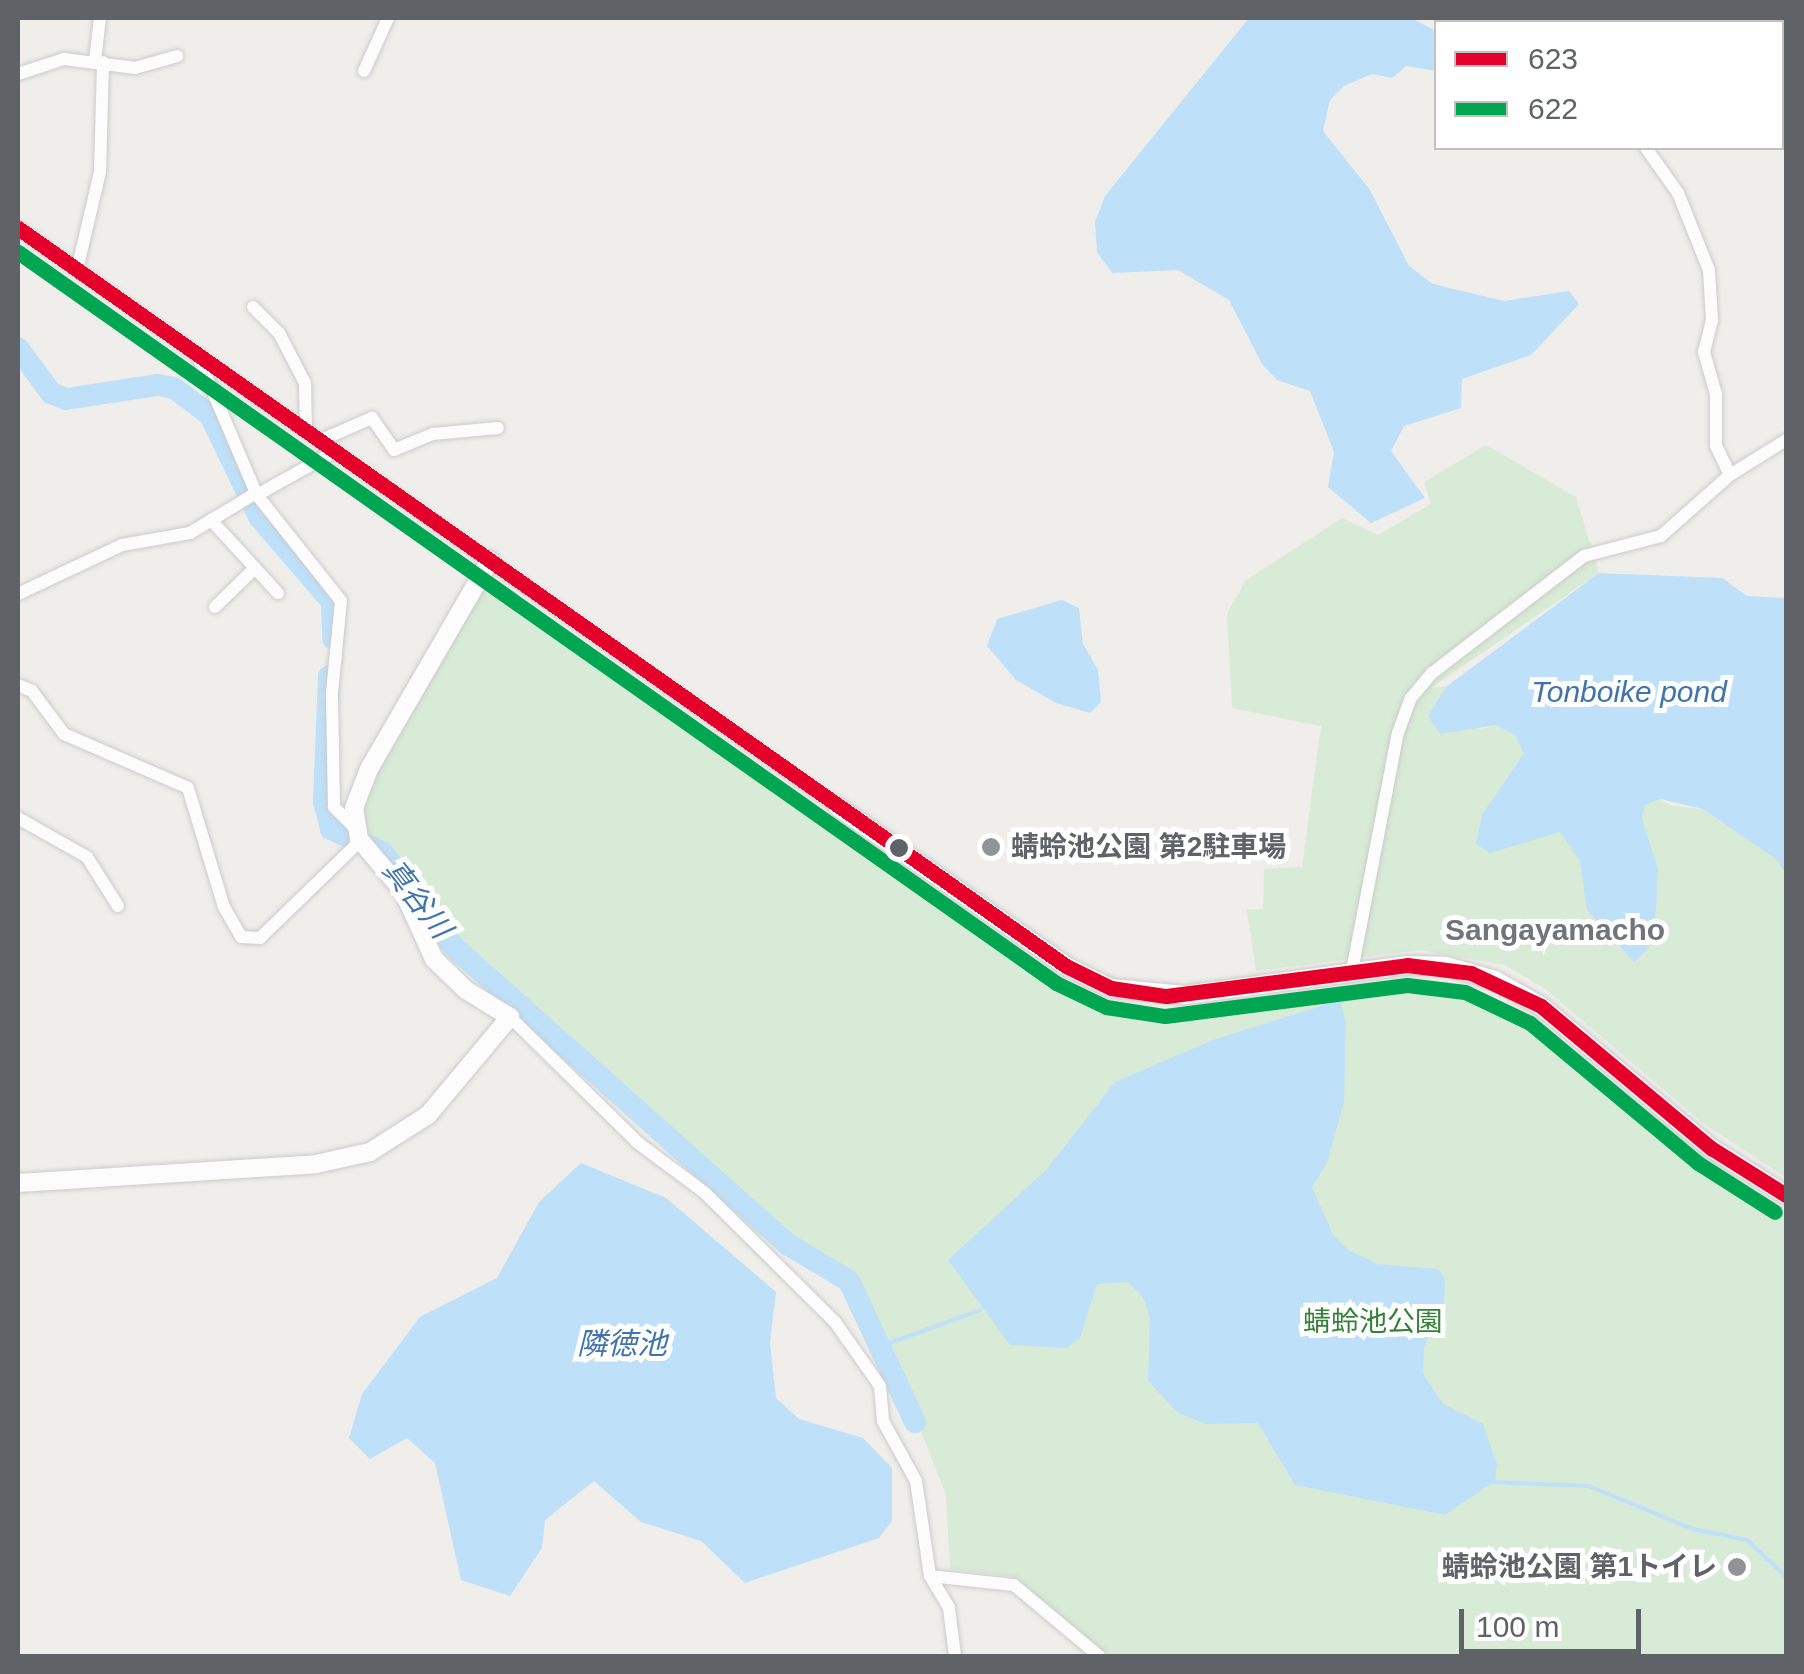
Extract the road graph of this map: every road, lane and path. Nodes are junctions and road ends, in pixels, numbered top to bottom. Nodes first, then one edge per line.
1 (100, 18) edge
2 (388, 18) edge
3 (177, 56) dead end
4 (99, 62) junction
5 (364, 71) dead end
6 (18, 74) edge
7 (1647, 150) edge
8 (18, 228) edge
9 (77, 270) junction
10 (253, 308) dead end
11 (197, 355) junction
12 (498, 428) dead end
13 (306, 431) junction
14 (1786, 440) edge
15 (319, 441) junction
16 (334, 452) junction
17 (1730, 476) junction
18 (256, 494) junction
19 (211, 520) junction
20 (490, 560) junction
21 (256, 568) junction
22 (278, 593) dead end
23 (18, 594) edge
24 (214, 606) dead end
25 (18, 685) edge
26 (838, 808) joint
27 (18, 818) edge
28 (358, 835) junction
29 (118, 906) dead end
30 (1352, 970) junction
31 (510, 1018) junction
32 (18, 1183) edge
33 (1786, 1194) edge
34 (930, 1576) junction
35 (955, 1656) edge
36 (1099, 1656) edge

1 - 4 street
2 - 5 street
3 - 4 street
4 - 6 street
4 - 9 street
7 - 17 street
8 - 9 street
9 - 11 street
10 - 13 street
11 - 13 street
11 - 18 street
12 - 15 street
13 - 15 street
14 - 17 street
15 - 16 street
16 - 18 street
16 - 20 street
17 - 30 street
18 - 19 street
18 - 28 street
19 - 21 street
19 - 23 street
20 - 26 street
20 - 28 street
21 - 22 street
21 - 24 street
25 - 28 street
26 - 30 street
27 - 29 street
28 - 31 street
30 - 33 street
31 - 32 street
31 - 34 street
34 - 35 street
34 - 36 street

